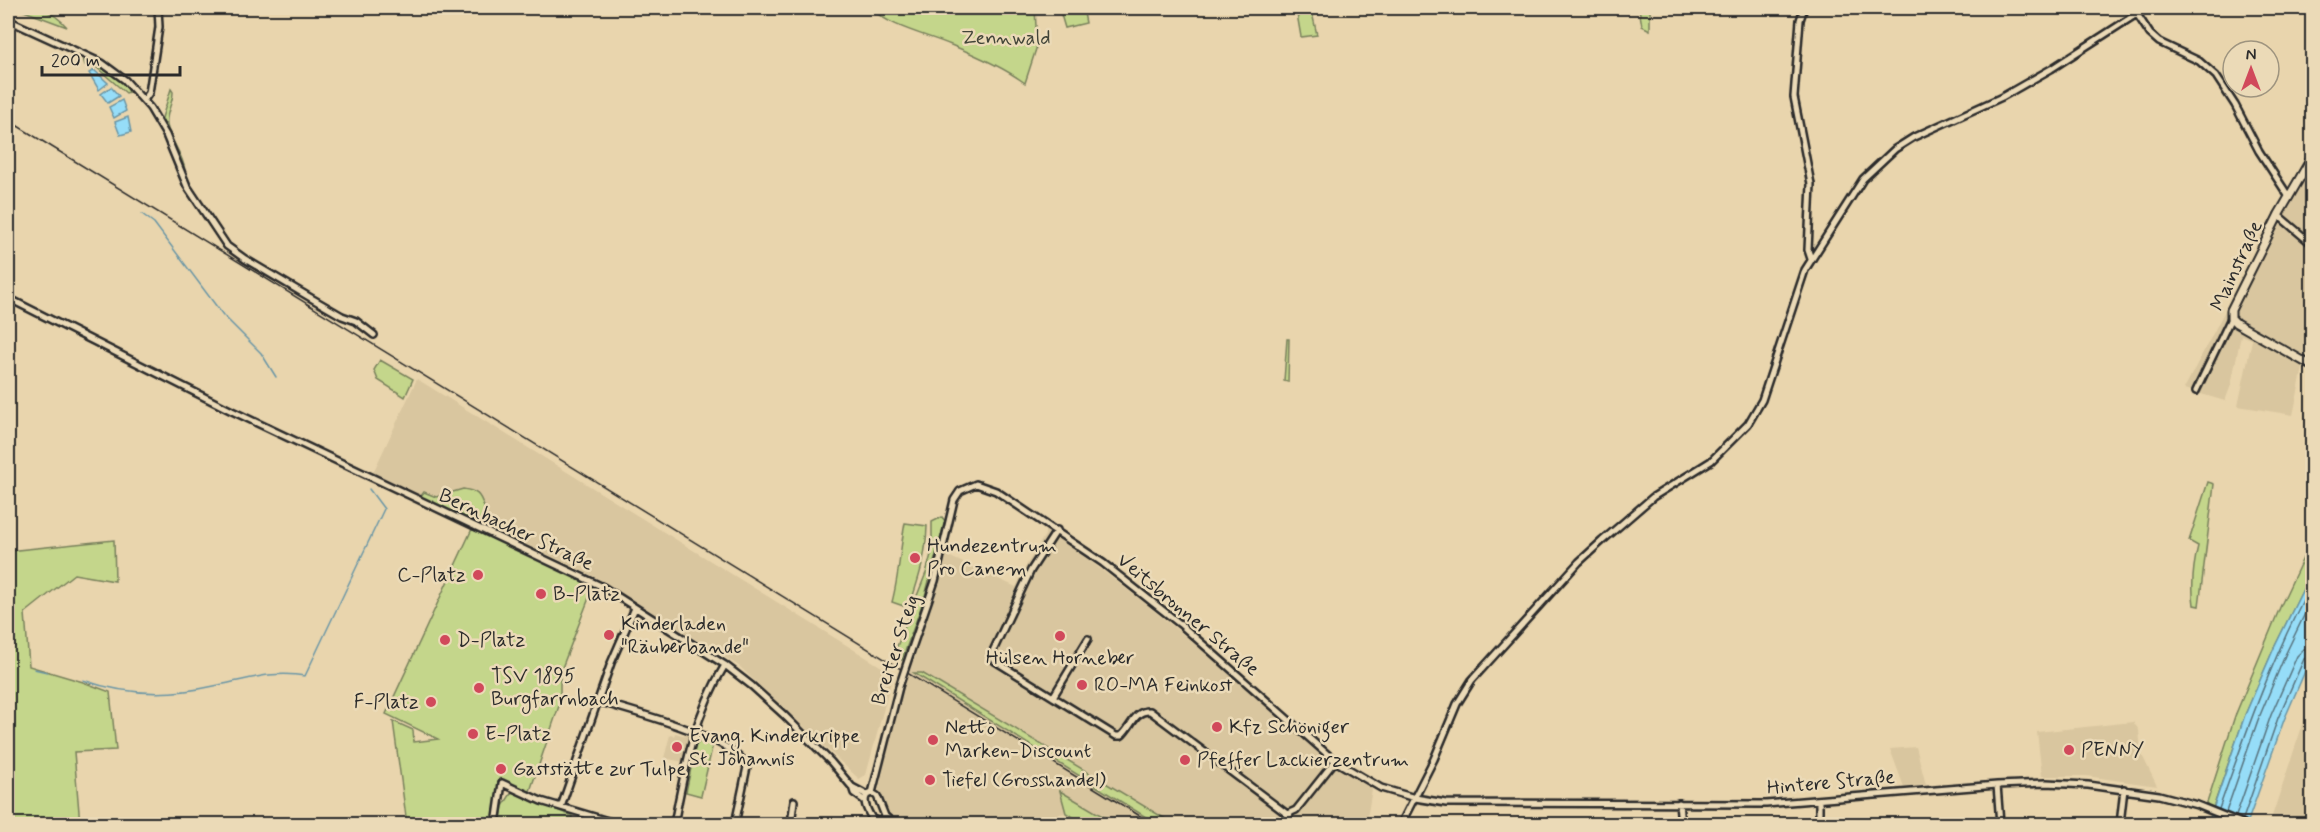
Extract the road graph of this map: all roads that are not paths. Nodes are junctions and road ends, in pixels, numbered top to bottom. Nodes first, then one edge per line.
1 (158, 8) edge
2 (1804, 8) edge
3 (2146, 8) edge
4 (2137, 14) junction
5 (8, 20) edge
6 (144, 100) junction
7 (2313, 158) edge
8 (2289, 197) junction
9 (2278, 215) junction
10 (2313, 244) edge
11 (1811, 260) junction
12 (8, 298) edge
13 (2231, 318) junction
14 (374, 335) dead end
15 (2313, 366) edge
16 (2196, 392) dead end
17 (949, 516) joint
18 (1057, 530) junction
19 (635, 608) junction
20 (1088, 639) dead end
21 (725, 665) junction
22 (1053, 697) junction
23 (598, 701) junction
24 (695, 731) junction
25 (1335, 761) junction
26 (1997, 785) junction
27 (2124, 789) junction
28 (870, 796) junction
29 (1415, 798) junction
30 (1819, 800) junction
31 (794, 801) dead end
32 (1679, 803) junction
33 (561, 807) junction
34 (1290, 814) junction
35 (885, 816) junction
36 (871, 822) edge
37 (878, 823) edge
38 (496, 825) edge
39 (618, 825) edge
40 (674, 825) edge
41 (735, 825) edge
42 (791, 825) edge
43 (888, 825) edge
44 (894, 825) edge
45 (1283, 825) edge
46 (1401, 825) edge
47 (1681, 825) edge
48 (1820, 825) edge
49 (2000, 825) edge
50 (2121, 825) edge
51 (2244, 825) edge

1 - 6 street
2 - 11 street
3 - 4 street
4 - 8 street
4 - 11 street
5 - 6 street
6 - 14 street
7 - 8 main road, Mainstraße
8 - 9 main road, Mainstraße
9 - 10 street
9 - 13 main road, Mainstraße
11 - 29 street
12 - 19 street, Bernbacher Straße
13 - 15 main road
13 - 16 street, Mainstraße
17 - 18 street, Veitsbronner Straße
17 - 28 street, Breiter Steig, bridge
18 - 22 street
18 - 25 street, Veitsbronner Straße
19 - 21 street, Bernbacher Straße
19 - 23 street
20 - 22 street
21 - 24 street
21 - 28 street, Bernbacher Straße
22 - 34 street
23 - 24 street
23 - 33 street
24 - 40 street
24 - 41 street
25 - 29 street, Veitsbronner Straße
25 - 34 street
26 - 27 street, Hintere Straße
26 - 30 street, Hintere Straße
26 - 49 street
27 - 50 street
27 - 51 street, Hintere Straße
28 - 35 street
28 - 36 street
29 - 32 street, Hintere Straße
29 - 46 street
30 - 32 street, Hintere Straße
30 - 48 street
31 - 42 street
32 - 47 street
33 - 38 street
33 - 39 street
34 - 45 street
35 - 37 street
35 - 44 street
36 - 37 street
37 - 43 street

